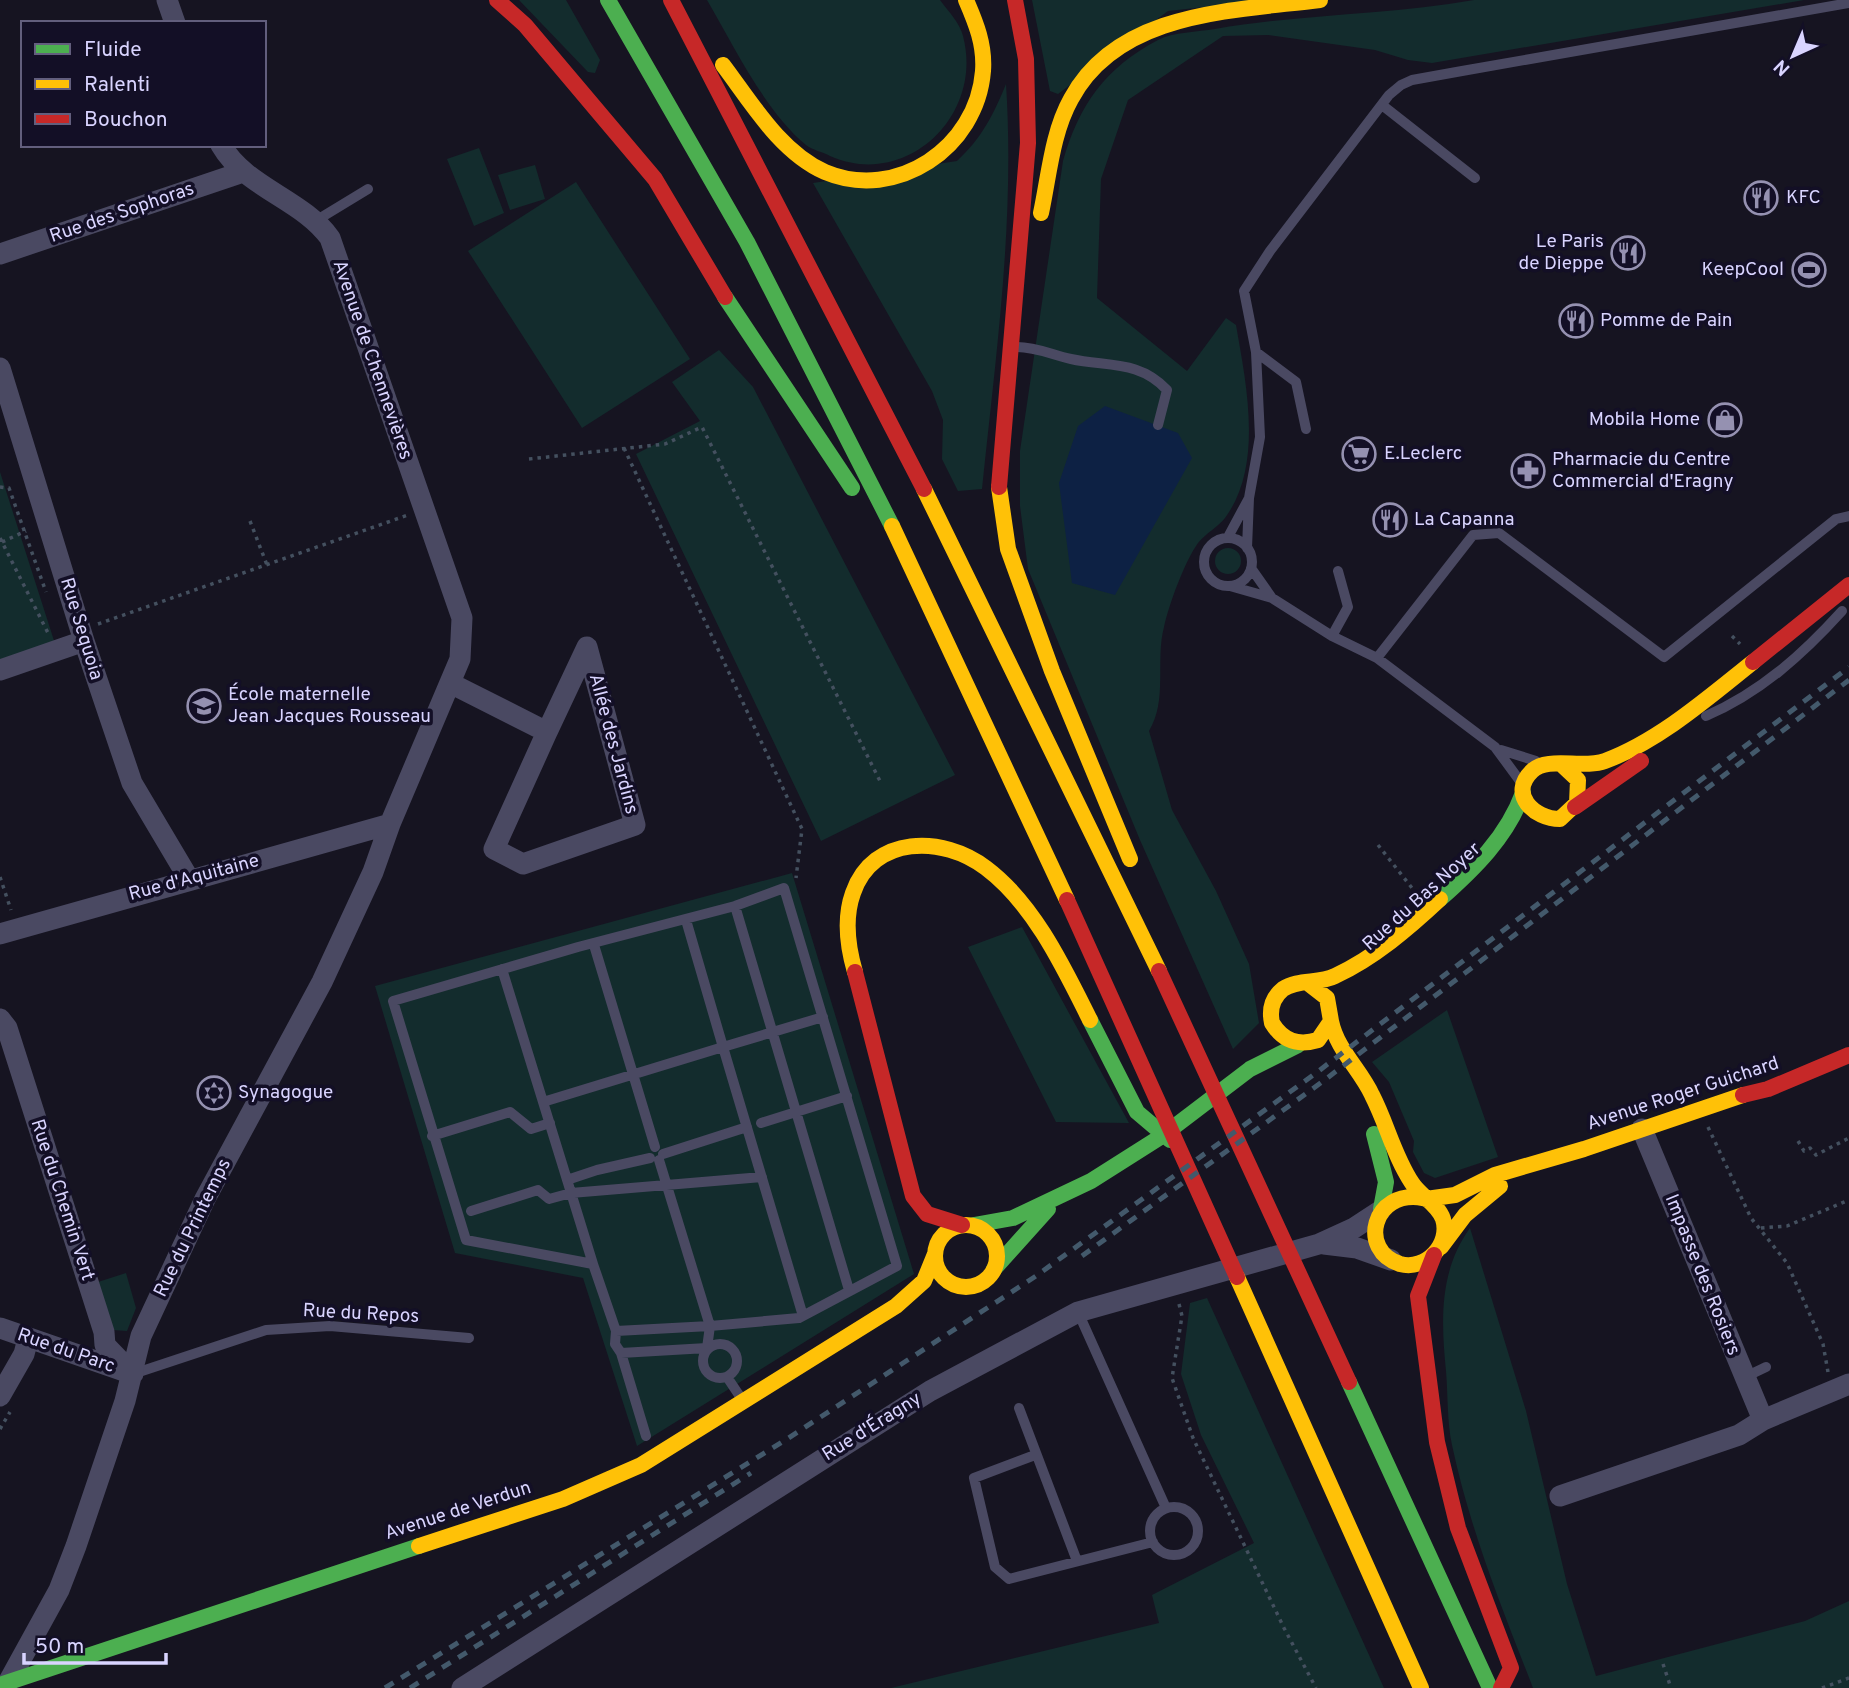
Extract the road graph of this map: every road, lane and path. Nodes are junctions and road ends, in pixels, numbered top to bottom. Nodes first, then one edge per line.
1 (167, 0) edge
2 (497, 0) edge
3 (608, 0) edge
4 (671, 0) edge
5 (967, 0) edge
6 (1015, 0) edge
7 (1320, 0) edge
8 (1849, 3) edge
9 (174, 21) edge
10 (1382, 105) junction
11 (223, 147) edge
12 (243, 172) junction
13 (1475, 178) dead end
14 (368, 189) dead end
15 (317, 220) junction
16 (0, 254) edge
17 (1017, 284) junction
18 (1011, 346) junction
19 (1256, 352) junction
20 (0, 368) edge
21 (1158, 425) dead end
22 (1306, 429) dead end
23 (529, 459) dead end
24 (0, 488) edge
25 (1249, 498) junction
26 (423, 510) junction
27 (1849, 516) edge
28 (250, 521) dead end
29 (26, 531) junction
30 (1228, 537) junction
31 (1, 541) edge
32 (1247, 548) junction
33 (267, 565) junction
34 (1251, 568) junction
35 (1338, 571) dead end
36 (1849, 585) edge
37 (1230, 586) junction
38 (47, 596) dead end
39 (926, 596) junction
40 (1272, 598) junction
41 (1845, 608) edge
42 (462, 618) joint
43 (83, 635) junction
44 (1332, 636) junction
45 (57, 650) junction
46 (1377, 658) junction
47 (0, 670) edge
48 (450, 683) junction
49 (547, 732) junction
50 (1495, 747) junction
51 (1554, 764) junction
52 (881, 783) dead end
53 (1523, 790) junction
54 (1575, 807) junction
55 (1551, 820) junction
56 (390, 824) junction
57 (1378, 845) dead end
58 (0, 877) edge
59 (189, 879) junction
60 (1423, 903) dead end
61 (735, 906) junction
62 (686, 919) junction
63 (9, 931) edge
64 (594, 944) junction
65 (1152, 956) junction
66 (502, 969) junction
67 (1358, 983) dead end
68 (1308, 984) junction
69 (1345, 996) dead end
70 (1270, 1012) junction
71 (823, 1017) junction
72 (0, 1019) edge
73 (1331, 1019) junction
74 (772, 1032) junction
75 (1261, 1037) dead end
76 (1300, 1045) junction
77 (723, 1047) junction
78 (1250, 1053) dead end
79 (1320, 1055) dead end
80 (1849, 1055) edge
81 (1334, 1067) dead end
82 (633, 1074) junction
83 (1222, 1087) junction
84 (847, 1096) junction
85 (543, 1102) junction
86 (1699, 1108) junction
87 (796, 1112) junction
88 (550, 1123) junction
89 (761, 1123) dead end
90 (747, 1127) junction
91 (1642, 1129) junction
92 (432, 1136) junction
93 (1849, 1138) edge
94 (1798, 1140) dead end
95 (1181, 1149) junction
96 (657, 1155) junction
97 (1528, 1167) junction
98 (762, 1177) junction
99 (567, 1180) junction
100 (667, 1185) junction
101 (571, 1193) junction
102 (1063, 1196) junction
103 (1425, 1198) junction
104 (1849, 1200) edge
105 (1381, 1210) junction
106 (471, 1211) dead end
107 (968, 1225) junction
108 (1761, 1228) junction
109 (1319, 1244) junction
110 (1437, 1251) junction
111 (935, 1254) junction
112 (1394, 1261) junction
113 (593, 1264) junction
114 (994, 1269) junction
115 (964, 1287) junction
116 (849, 1290) junction
117 (1178, 1300) dead end
118 (896, 1306) junction
119 (1078, 1311) junction
120 (803, 1316) junction
121 (710, 1326) junction
122 (0, 1328) edge
123 (616, 1331) junction
124 (469, 1338) dead end
125 (28, 1339) junction
126 (707, 1348) junction
127 (621, 1353) junction
128 (1766, 1367) dead end
129 (133, 1374) junction
130 (726, 1377) junction
131 (1744, 1378) junction
132 (1843, 1387) edge
133 (0, 1396) edge
134 (743, 1401) junction
135 (1019, 1408) dead end
136 (1763, 1420) junction
137 (646, 1436) dead end
138 (1035, 1455) junction
139 (1560, 1496) dead end
140 (1166, 1508) junction
141 (1153, 1542) junction
142 (1077, 1561) junction
143 (1663, 1664) dead end
144 (1849, 1678) edge
145 (5, 1683) edge
146 (462, 1688) edge
147 (1317, 1688) edge
148 (1421, 1688) edge
149 (1490, 1688) edge
150 (1501, 1688) edge
151 (1671, 1688) edge
152 (1822, 1688) edge

1 - 9 street
2 - 39 main road
3 - 39 main road
4 - 5 main road
4 - 65 main road
6 - 17 main road
7 - 17 main road
8 - 10 lane
10 - 13 lane
10 - 19 lane
11 - 12 street, Avenue de Chennevières
12 - 15 street, Avenue de Chennevières
12 - 16 street, Rue des Sophoras
14 - 15 lane
15 - 26 street, Avenue de Chennevières
17 - 18 main road
18 - 21 lane
18 - 65 main road
19 - 22 lane
19 - 25 lane
20 - 43 street, Rue Sequoia
23 - 52 path
24 - 29 path
25 - 30 lane
25 - 32 lane
26 - 33 path
26 - 42 street, Avenue de Chennevières
27 - 46 lane
28 - 33 path
29 - 31 path
29 - 38 path
30 - 32 lane
30 - 37 lane
31 - 45 path
32 - 34 lane
33 - 43 path
34 - 37 lane
34 - 40 lane
35 - 44 lane
36 - 51 main road
37 - 40 lane
39 - 95 main road
40 - 44 lane
41 - 54 main road
42 - 48 street, Rue du Printemps
43 - 45 street
43 - 59 street, Rue Sequoia
44 - 46 lane
45 - 47 street
46 - 50 lane
48 - 49 street
48 - 56 street, Rue du Printemps
49 - 49 street, Allée des Jardins
50 - 51 lane
50 - 53 lane
51 - 53 main road
51 - 54 main road
53 - 55 main road
53 - 68 main road, Rue du Bas Noyer
54 - 55 main road
55 - 67 main road, Rue du Bas Noyer
56 - 59 street, Rue d'Aquitaine
56 - 129 street, Rue du Printemps
57 - 60 path
58 - 63 path
59 - 63 street, Rue d'Aquitaine
61 - 62 lane
61 - 71 lane
61 - 74 lane
62 - 64 lane
62 - 77 lane
64 - 66 lane
64 - 82 lane
65 - 149 main road
66 - 85 lane
66 - 92 lane
68 - 70 main road
68 - 73 main road
69 - 73 main road
70 - 75 main road
70 - 76 main road
71 - 74 lane
71 - 84 lane
72 - 129 street, Rue du Chemin Vert
73 - 76 main road
73 - 103 main road
74 - 77 lane
74 - 87 lane
76 - 79 main road
76 - 83 main road
77 - 82 lane
77 - 90 lane
78 - 83 main road
80 - 86 main road, Avenue Roger Guichard
81 - 105 main road
82 - 85 lane
82 - 96 lane
83 - 102 main road
84 - 87 lane
84 - 116 lane
85 - 88 lane
86 - 91 main road, Avenue Roger Guichard
86 - 108 path
87 - 89 lane
87 - 116 lane
88 - 92 lane
88 - 99 lane
90 - 96 lane
90 - 98 lane
91 - 97 main road, Avenue Roger Guichard
91 - 131 street, Impasse des Rosiers
92 - 113 lane
93 - 94 path
95 - 107 main road
95 - 148 main road
96 - 99 lane
96 - 100 lane
97 - 103 main road, Avenue Roger Guichard
97 - 110 main road, Avenue Roger Guichard
98 - 100 lane
98 - 120 lane
99 - 101 lane
100 - 101 lane
100 - 121 lane
101 - 106 lane
101 - 113 lane
102 - 107 main road
102 - 114 main road
103 - 105 main road
103 - 110 main road
104 - 108 path
105 - 109 street, Rue d'Éragny
105 - 112 main road
107 - 111 main road
107 - 114 main road
108 - 132 path
109 - 112 street, Rue d'Éragny
109 - 119 street, Rue d'Éragny
110 - 112 main road
110 - 150 main road
111 - 115 main road
111 - 118 main road, Avenue de Verdun
113 - 123 lane
114 - 115 main road
115 - 118 main road, Avenue de Verdun
116 - 120 lane
117 - 147 path
118 - 134 main road, Avenue de Verdun
119 - 140 lane
119 - 146 street, Rue d'Éragny
120 - 121 lane
121 - 123 lane
121 - 126 lane
122 - 125 street, Rue du Parc
123 - 127 lane
124 - 129 lane, Rue du Repos
125 - 129 street, Rue du Parc
125 - 133 street
126 - 127 lane
126 - 130 lane
126 - 130 lane
127 - 137 lane
128 - 131 lane
129 - 145 street, Rue du Printemps
130 - 134 lane
131 - 136 street, Impasse des Rosiers
132 - 136 street
134 - 145 main road, Avenue de Verdun
135 - 138 lane
136 - 139 street
138 - 142 lane
138 - 142 lane
140 - 141 lane
140 - 141 lane
141 - 142 lane
143 - 151 path
144 - 152 path

